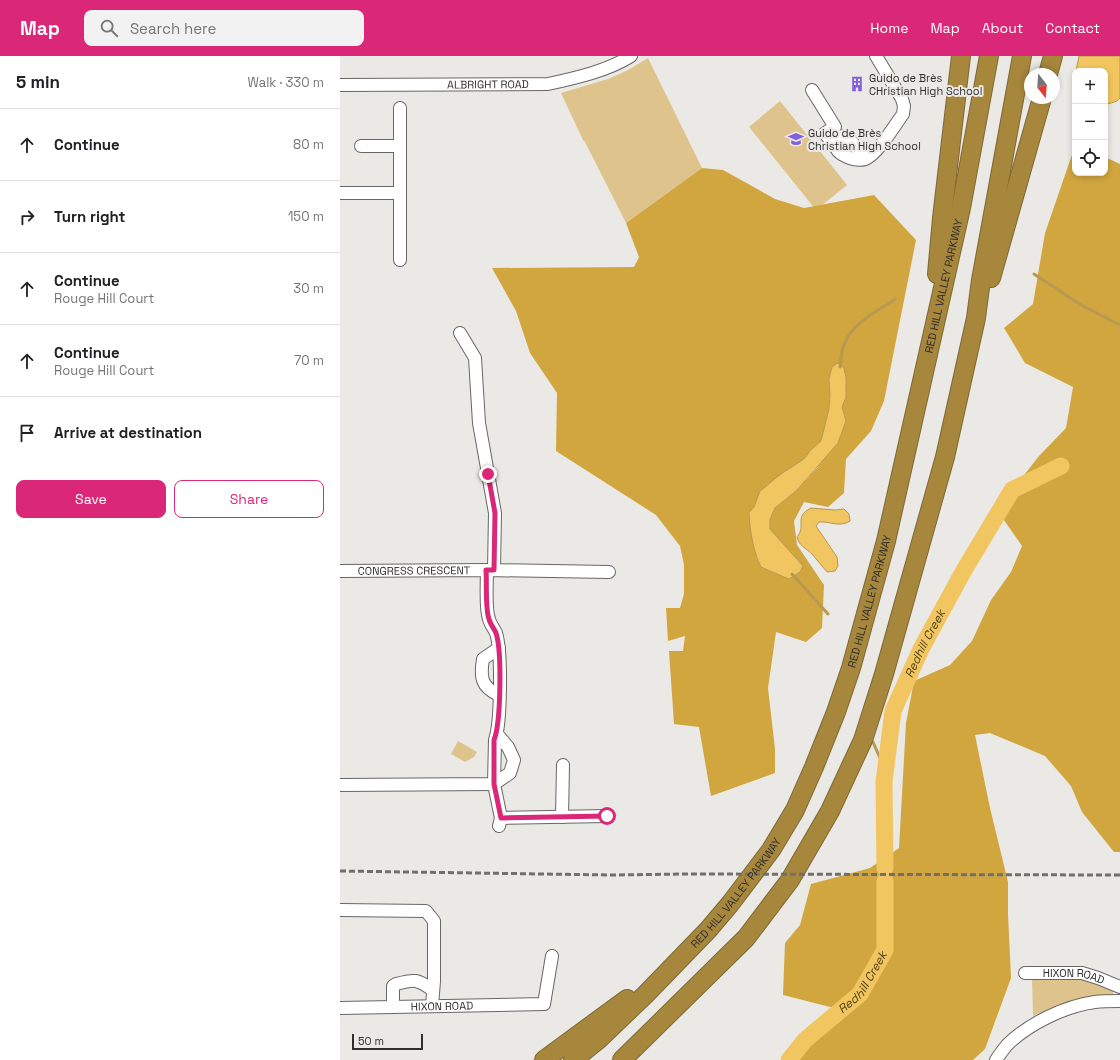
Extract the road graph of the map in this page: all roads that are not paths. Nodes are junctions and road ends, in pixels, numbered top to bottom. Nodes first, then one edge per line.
1 (631, 56) edge
2 (876, 56) edge
3 (961, 56) edge
4 (989, 56) edge
5 (1022, 56) edge
6 (1053, 56) edge
7 (618, 59) edge
8 (1050, 68) edge
9 (340, 85) edge
10 (812, 90) dead end
11 (1040, 104) edge
12 (400, 108) dead end
13 (361, 146) dead end
14 (400, 146) junction
15 (834, 146) junction
16 (864, 160) junction
17 (340, 193) edge
18 (400, 193) junction
19 (400, 260) dead end
20 (976, 318) junction
21 (460, 333) dead end
22 (930, 351) junction
23 (490, 570) junction
24 (340, 571) edge
25 (609, 572) dead end
26 (499, 648) junction
27 (499, 695) junction
28 (497, 734) junction
29 (563, 765) dead end
30 (494, 784) junction
31 (340, 785) edge
32 (607, 816) dead end
33 (562, 817) junction
34 (340, 910) edge
35 (552, 956) dead end
36 (1025, 973) dead end
37 (657, 983) junction
38 (1120, 987) edge
39 (433, 990) junction
40 (1120, 1001) edge
41 (432, 1006) junction
42 (393, 1007) junction
43 (340, 1008) edge
44 (544, 1060) edge
45 (573, 1060) edge
46 (622, 1060) edge
47 (996, 1060) edge

1 - 7 street, ALBRIGHT ROAD
2 - 16 street
3 - 22 highway
4 - 22 highway, RED HILL VALLEY PARKWAY
5 - 20 highway
6 - 8 highway
7 - 9 street, ALBRIGHT ROAD
10 - 15 street
11 - 20 highway
12 - 14 street
13 - 14 street
14 - 18 street
15 - 16 street
15 - 16 street
17 - 18 street
18 - 19 street
20 - 46 highway
21 - 23 street
22 - 37 highway, RED HILL VALLEY PARKWAY
23 - 24 street, CONGRESS CRESCENT
23 - 25 street, CONGRESS CRESCENT
23 - 26 street
26 - 27 street
26 - 27 street
27 - 28 street
28 - 30 street
28 - 30 street
29 - 33 street
30 - 31 street
30 - 33 street
32 - 33 street
34 - 39 street
35 - 41 street, HIXON ROAD
36 - 38 street, HIXON ROAD
37 - 44 highway
37 - 45 highway, RED HILL VALLEY PARKWAY
39 - 41 street
39 - 42 street
40 - 47 street
41 - 42 street, HIXON ROAD
42 - 43 street, HIXON ROAD

